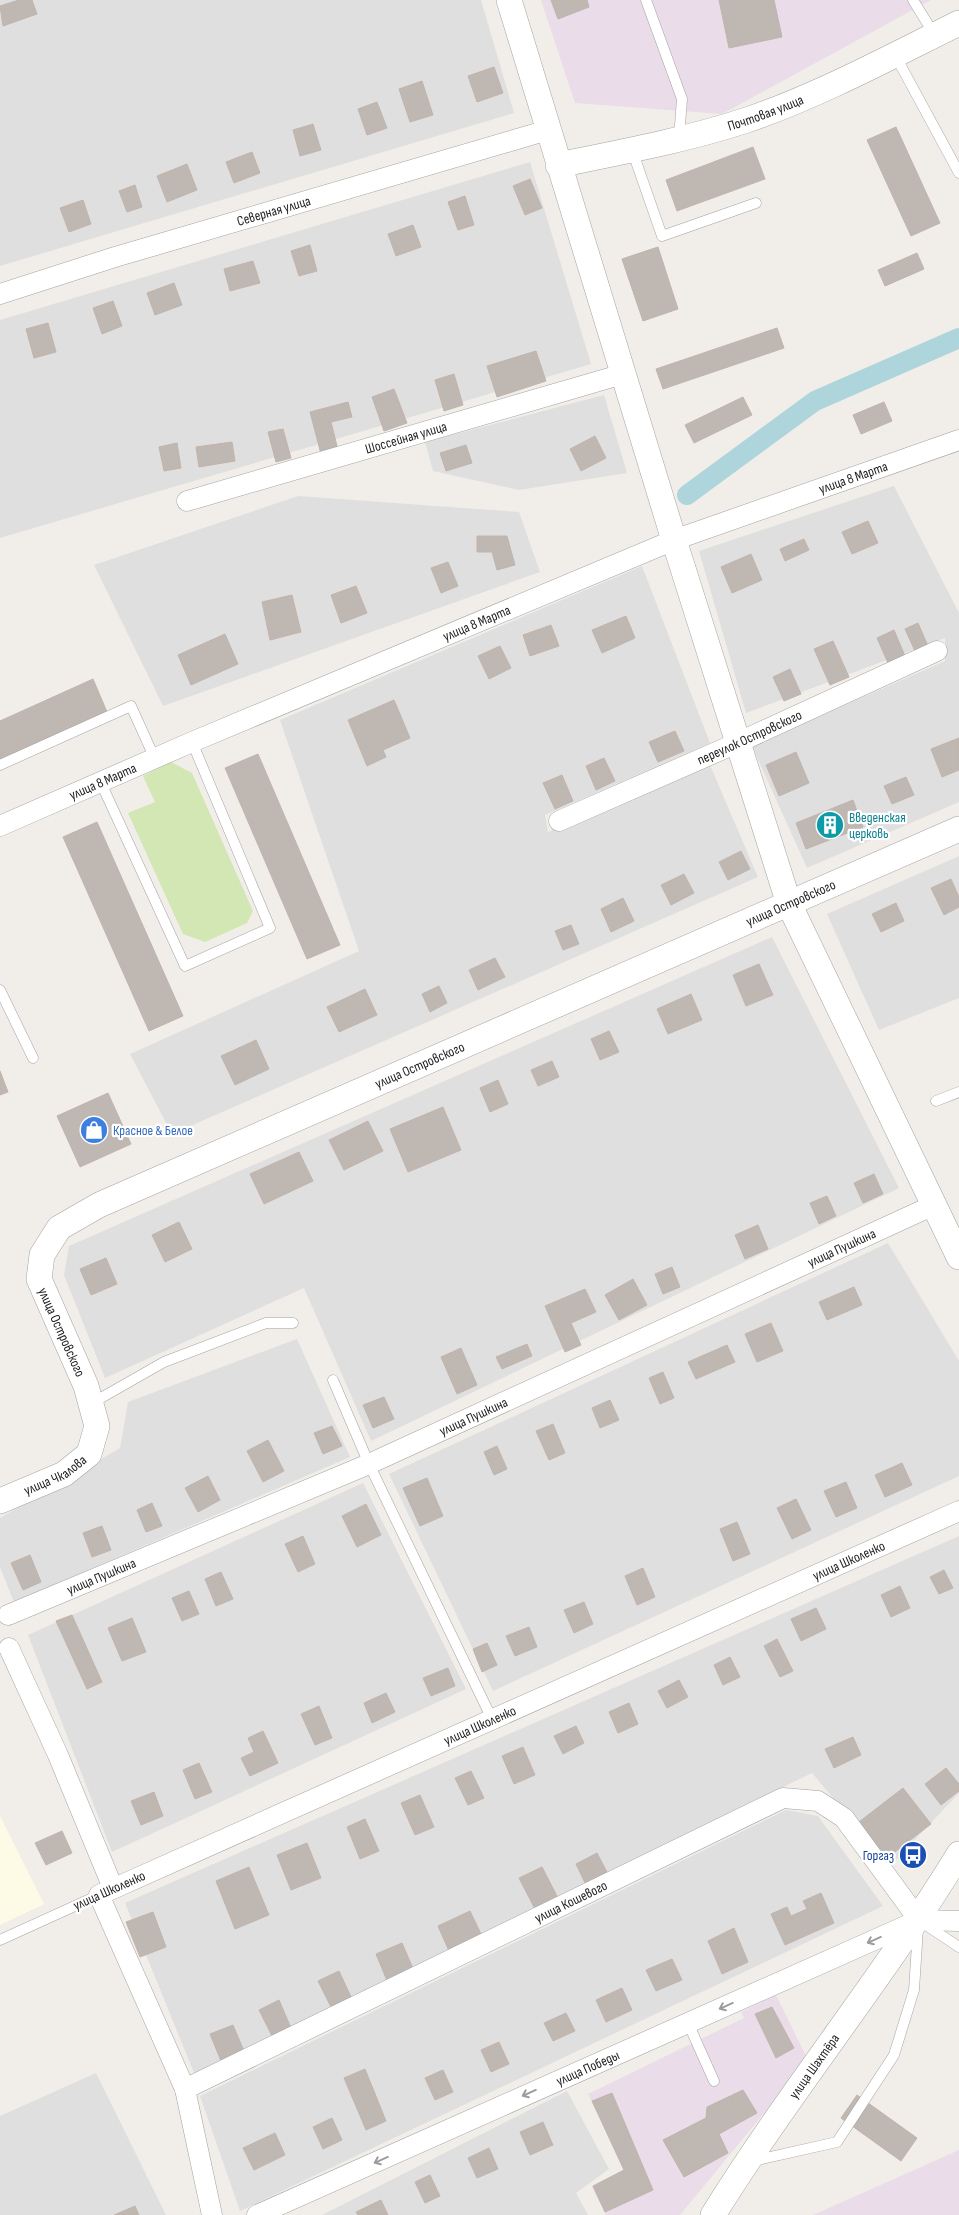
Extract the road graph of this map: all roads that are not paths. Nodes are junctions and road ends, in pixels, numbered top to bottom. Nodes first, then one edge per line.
1 (509, 0) edge
2 (646, 0) edge
3 (913, 0) edge
4 (959, 24) edge
5 (935, 35) junction
6 (894, 54) junction
7 (548, 130) junction
8 (679, 139) junction
9 (632, 149) junction
10 (558, 165) junction
11 (959, 173) edge
12 (756, 203) dead end
13 (0, 294) edge
14 (623, 374) junction
15 (959, 440) edge
16 (188, 501) dead end
17 (674, 540) junction
18 (937, 651) dead end
19 (192, 742) junction
20 (737, 743) junction
21 (155, 759) junction
22 (0, 765) edge
23 (101, 783) junction
24 (559, 820) dead end
25 (0, 826) edge
26 (959, 829) edge
27 (789, 904) junction
28 (0, 990) edge
29 (33, 1058) dead end
30 (959, 1092) edge
31 (936, 1101) dead end
32 (934, 1205) junction
33 (959, 1257) edge
34 (293, 1323) dead end
35 (333, 1380) dead end
36 (91, 1404) junction
37 (369, 1464) junction
38 (0, 1501) edge
39 (959, 1511) edge
40 (8, 1615) dead end
41 (9, 1648) dead end
42 (492, 1719) junction
43 (959, 1854) edge
44 (106, 1891) junction
45 (918, 1920) junction
46 (959, 1921) edge
47 (0, 1940) edge
48 (959, 1947) edge
49 (688, 2023) junction
50 (714, 2081) dead end
51 (184, 2089) junction
52 (745, 2163) junction
53 (212, 2215) edge
54 (257, 2215) edge
55 (713, 2215) edge

1 - 7 street
2 - 8 lane
3 - 5 lane
4 - 5 street, Почтовая улица
5 - 6 street, Почтовая улица
6 - 8 street, Почтовая улица
6 - 11 lane
7 - 10 street
7 - 13 street, Северная улица
8 - 9 street, Почтовая улица
9 - 10 street, Почтовая улица
9 - 12 lane
10 - 14 street
14 - 16 street, Шоссейная улица
14 - 17 street
15 - 17 street, улица 8 Марта
17 - 19 street, улица 8 Марта
17 - 20 street
18 - 20 street, переулок Островского
19 - 21 street, улица 8 Марта
19 - 23 lane
20 - 24 street, переулок Островского
20 - 27 street
21 - 22 lane
21 - 23 street, улица 8 Марта
23 - 25 street, улица 8 Марта
26 - 27 street, улица Островского
27 - 32 street
27 - 36 street, улица Островского
28 - 29 lane
30 - 31 lane
32 - 33 street
32 - 37 street, улица Пушкина
34 - 36 lane
35 - 37 lane
36 - 38 street, улица Чкалова
37 - 40 street, улица Пушкина
37 - 42 lane
39 - 42 street, улица Школенко
41 - 44 street
42 - 44 street, улица Школенко
43 - 45 street, улица Шахтёра
44 - 47 lane, улица Школенко
44 - 51 street
45 - 46 street
45 - 48 lane
45 -> 49 street, улица Победы
45 - 51 street, улица Кошевого
45 - 52 street, улица Шахтёра
45 - 52 lane
49 - 50 lane
49 -> 54 street, улица Победы
51 - 53 street
52 - 55 street, улица Шахтёра

